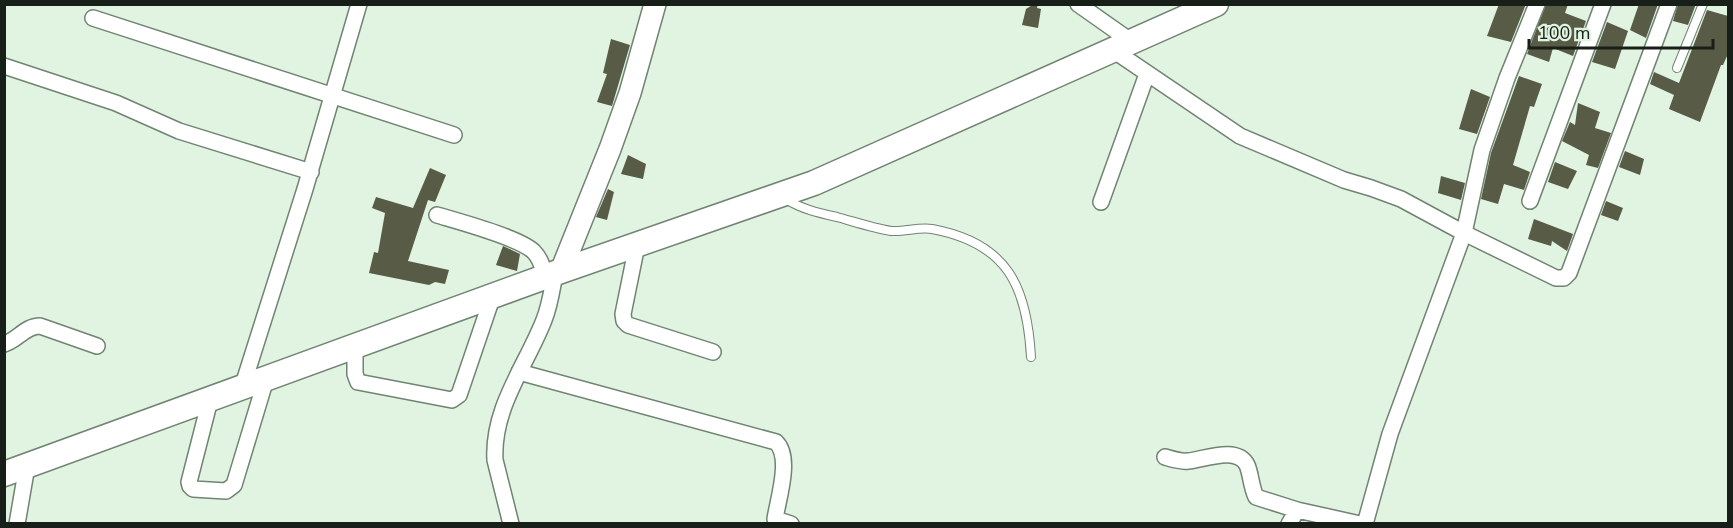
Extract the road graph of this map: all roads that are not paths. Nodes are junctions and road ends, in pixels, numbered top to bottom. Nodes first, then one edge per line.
1 (359, 4) edge
2 (655, 4) edge
3 (1078, 4) edge
4 (1216, 4) edge
5 (1537, 4) edge
6 (1603, 4) edge
7 (1669, 4) edge
8 (1702, 4) edge
9 (93, 18) dead end
10 (1122, 46) junction
11 (4, 66) edge
12 (1677, 68) dead end
13 (1147, 74) junction
14 (333, 95) junction
15 (454, 135) dead end
16 (310, 171) junction
17 (781, 194) junction
18 (1530, 201) dead end
19 (1101, 202) dead end
20 (437, 215) dead end
21 (1464, 233) junction
22 (637, 245) junction
23 (554, 274) junction
24 (492, 298) junction
25 (4, 344) edge
26 (97, 346) dead end
27 (355, 347) junction
28 (713, 352) dead end
29 (1031, 357) dead end
30 (519, 372) junction
31 (266, 379) junction
32 (242, 388) junction
33 (210, 400) junction
34 (1165, 458) dead end
35 (27, 466) junction
36 (4, 474) edge
37 (1293, 517) edge
38 (771, 521) edge
39 (17, 524) edge
40 (511, 524) edge
41 (791, 524) edge
42 (1360, 524) edge
43 (1365, 524) edge

1 - 14 street
2 - 23 main road
3 - 10 street
4 - 10 highway
5 - 21 street
6 - 18 street
7 - 21 street
8 - 12 lane
9 - 14 street
10 - 13 street
10 - 17 highway
11 - 16 street
13 - 19 street
13 - 21 street
14 - 15 street
14 - 16 street
16 - 32 street
17 - 22 highway
17 - 29 lane
20 - 23 street
21 - 43 street
22 - 23 highway
22 - 28 street
23 - 24 highway
23 - 30 street
24 - 27 highway
24 - 27 street
25 - 26 street
27 - 31 highway
30 - 38 street
30 - 40 street
31 - 32 highway
31 - 33 street
32 - 33 highway
33 - 35 highway
34 - 37 street
35 - 36 highway
35 - 39 street
37 - 42 street
38 - 41 street

